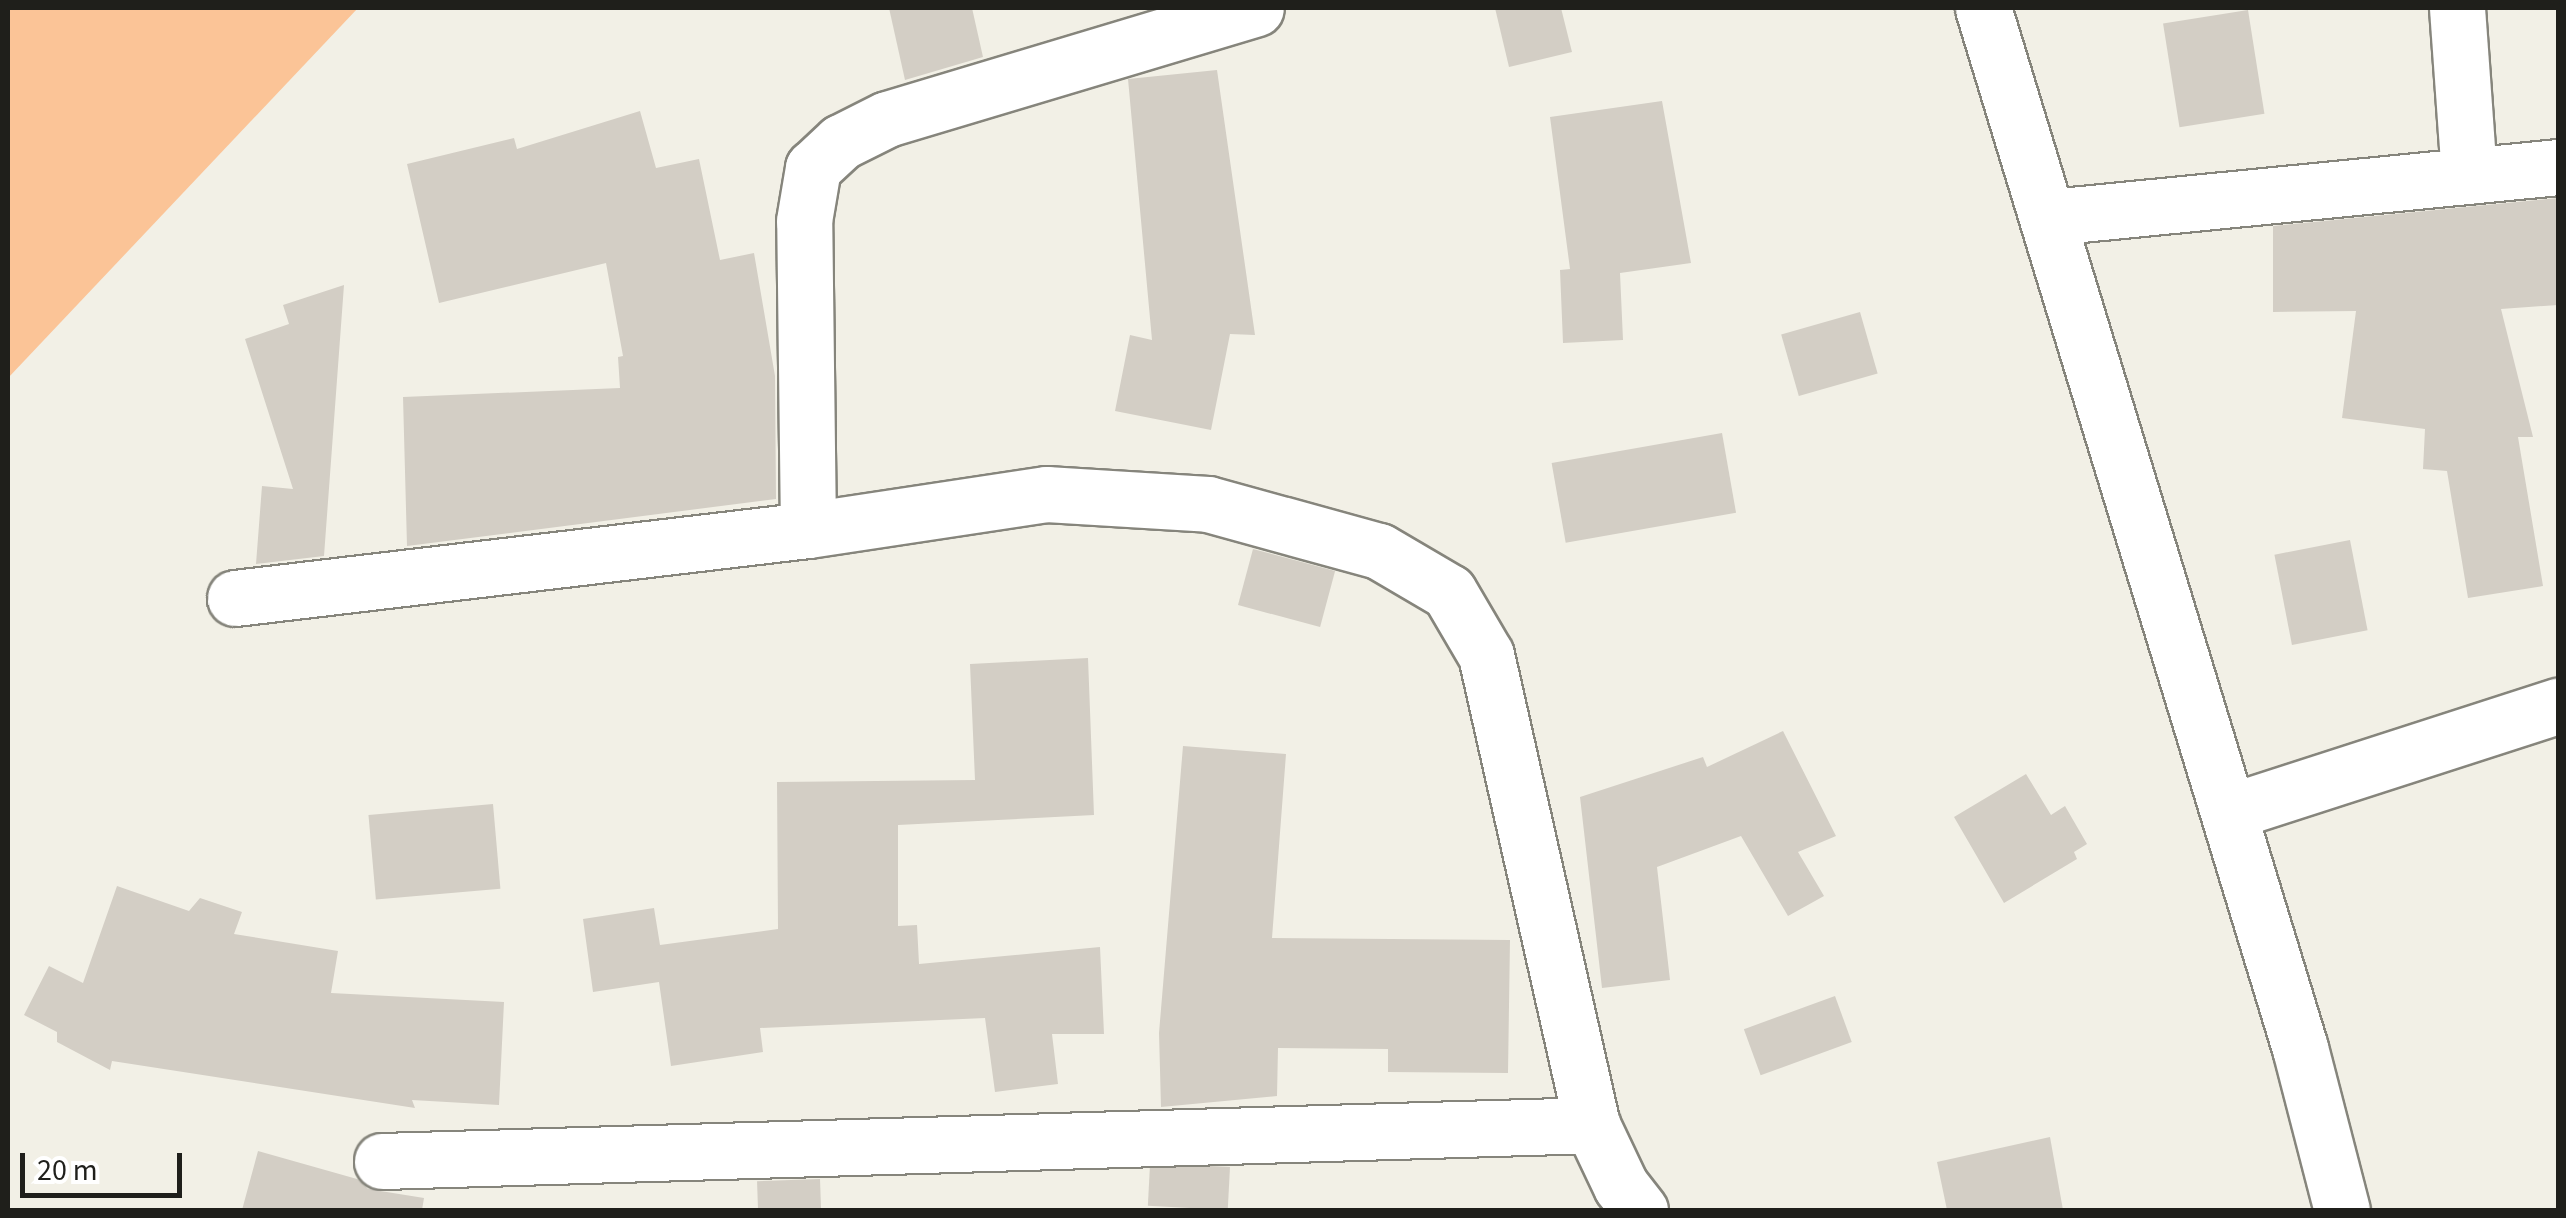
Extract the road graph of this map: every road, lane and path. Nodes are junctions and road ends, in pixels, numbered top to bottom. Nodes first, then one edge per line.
1 (1256, 8) edge
2 (1983, 8) edge
3 (2457, 8) edge
4 (2558, 167) edge
5 (2469, 176) junction
6 (2051, 217) junction
7 (808, 530) junction
8 (235, 598) dead end
9 (2558, 706) edge
10 (2229, 812) junction
11 (1592, 1124) junction
12 (382, 1162) dead end
13 (1640, 1210) edge
14 (2342, 1210) edge

1 - 7 street
2 - 6 street
3 - 5 street
4 - 5 street
5 - 6 street
6 - 10 street
7 - 8 street
7 - 11 street
9 - 10 street
10 - 14 street
11 - 12 street
11 - 13 street

